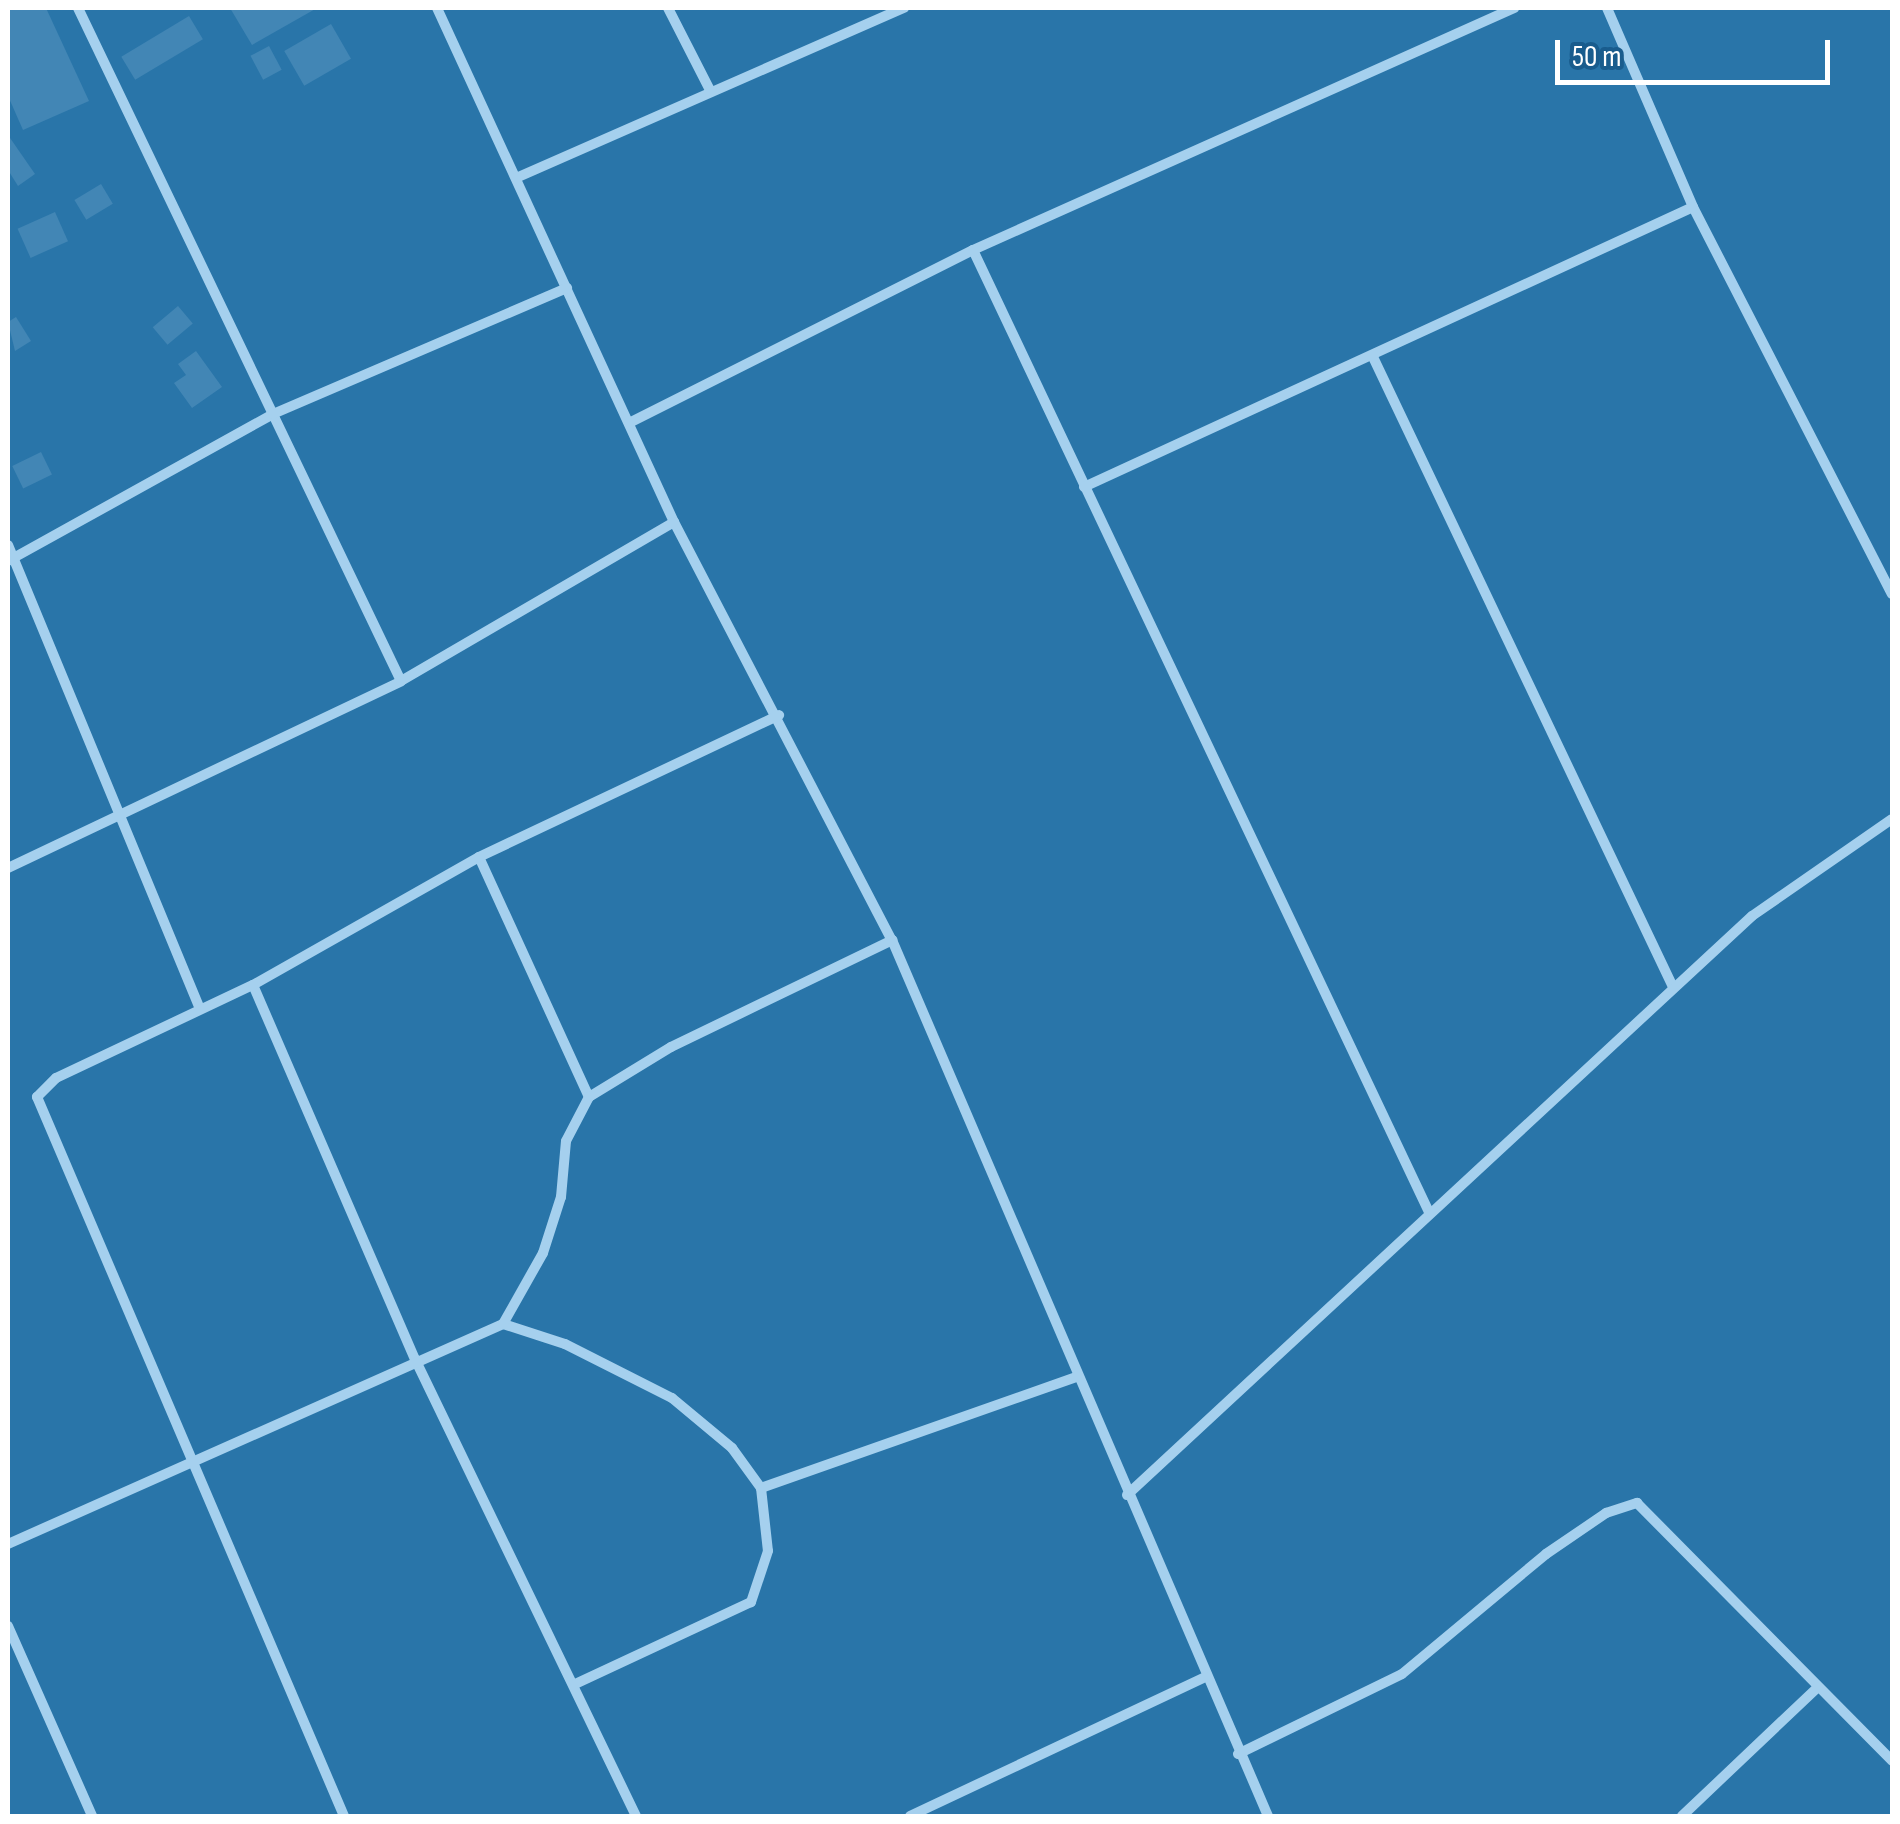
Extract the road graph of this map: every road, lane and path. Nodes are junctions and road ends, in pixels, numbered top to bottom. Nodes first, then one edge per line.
1 (78, 8) edge
2 (437, 8) edge
3 (668, 8) edge
4 (904, 8) edge
5 (1514, 8) edge
6 (1606, 8) edge
7 (711, 92) junction
8 (516, 178) junction
9 (1693, 207) junction
10 (974, 250) junction
11 (567, 288) junction
12 (1373, 358) junction
13 (274, 414) junction
14 (629, 423) junction
15 (1084, 487) junction
16 (674, 522) junction
17 (8, 545) edge
18 (10, 560) edge
19 (1892, 594) edge
20 (401, 681) junction
21 (780, 715) junction
22 (122, 810) junction
23 (1891, 823) edge
24 (480, 858) junction
25 (8, 868) edge
26 (892, 940) junction
27 (253, 985) junction
28 (1673, 987) junction
29 (200, 1009) junction
30 (589, 1098) junction
31 (1429, 1212) junction
32 (503, 1324) junction
33 (415, 1359) junction
34 (1077, 1376) junction
35 (193, 1461) junction
36 (761, 1488) junction
37 (1127, 1495) junction
38 (8, 1544) edge
39 (8, 1626) edge
40 (1206, 1678) junction
41 (575, 1684) junction
42 (1818, 1687) junction
43 (1238, 1754) junction
44 (1892, 1761) edge
45 (92, 1816) edge
46 (344, 1816) edge
47 (636, 1816) edge
48 (910, 1816) edge
49 (1268, 1816) edge
50 (1682, 1816) edge

1 - 13 street
2 - 8 street
3 - 7 street
4 - 7 street
5 - 10 street
6 - 9 street
7 - 8 street
8 - 11 street
9 - 12 street
9 - 19 street
10 - 14 street
10 - 15 street
11 - 13 street
11 - 14 street
12 - 15 street
12 - 28 street
13 - 18 street
13 - 20 street
14 - 16 street
15 - 31 street
16 - 20 street
16 - 21 street
17 - 18 street
18 - 22 street
20 - 22 street
21 - 24 street
21 - 26 street
22 - 25 street
22 - 29 street
23 - 28 street
24 - 27 street
24 - 30 street
26 - 30 street
26 - 34 street
27 - 29 street
27 - 33 street
28 - 31 street
29 - 35 street
30 - 32 street
31 - 37 street
32 - 33 street
32 - 36 street
33 - 35 street
33 - 41 street
34 - 36 street
34 - 37 street
35 - 38 street
35 - 46 street
36 - 41 street
37 - 40 street
39 - 45 street
40 - 43 street
40 - 48 street
41 - 47 street
42 - 43 street
42 - 44 street
42 - 50 street
43 - 49 street

